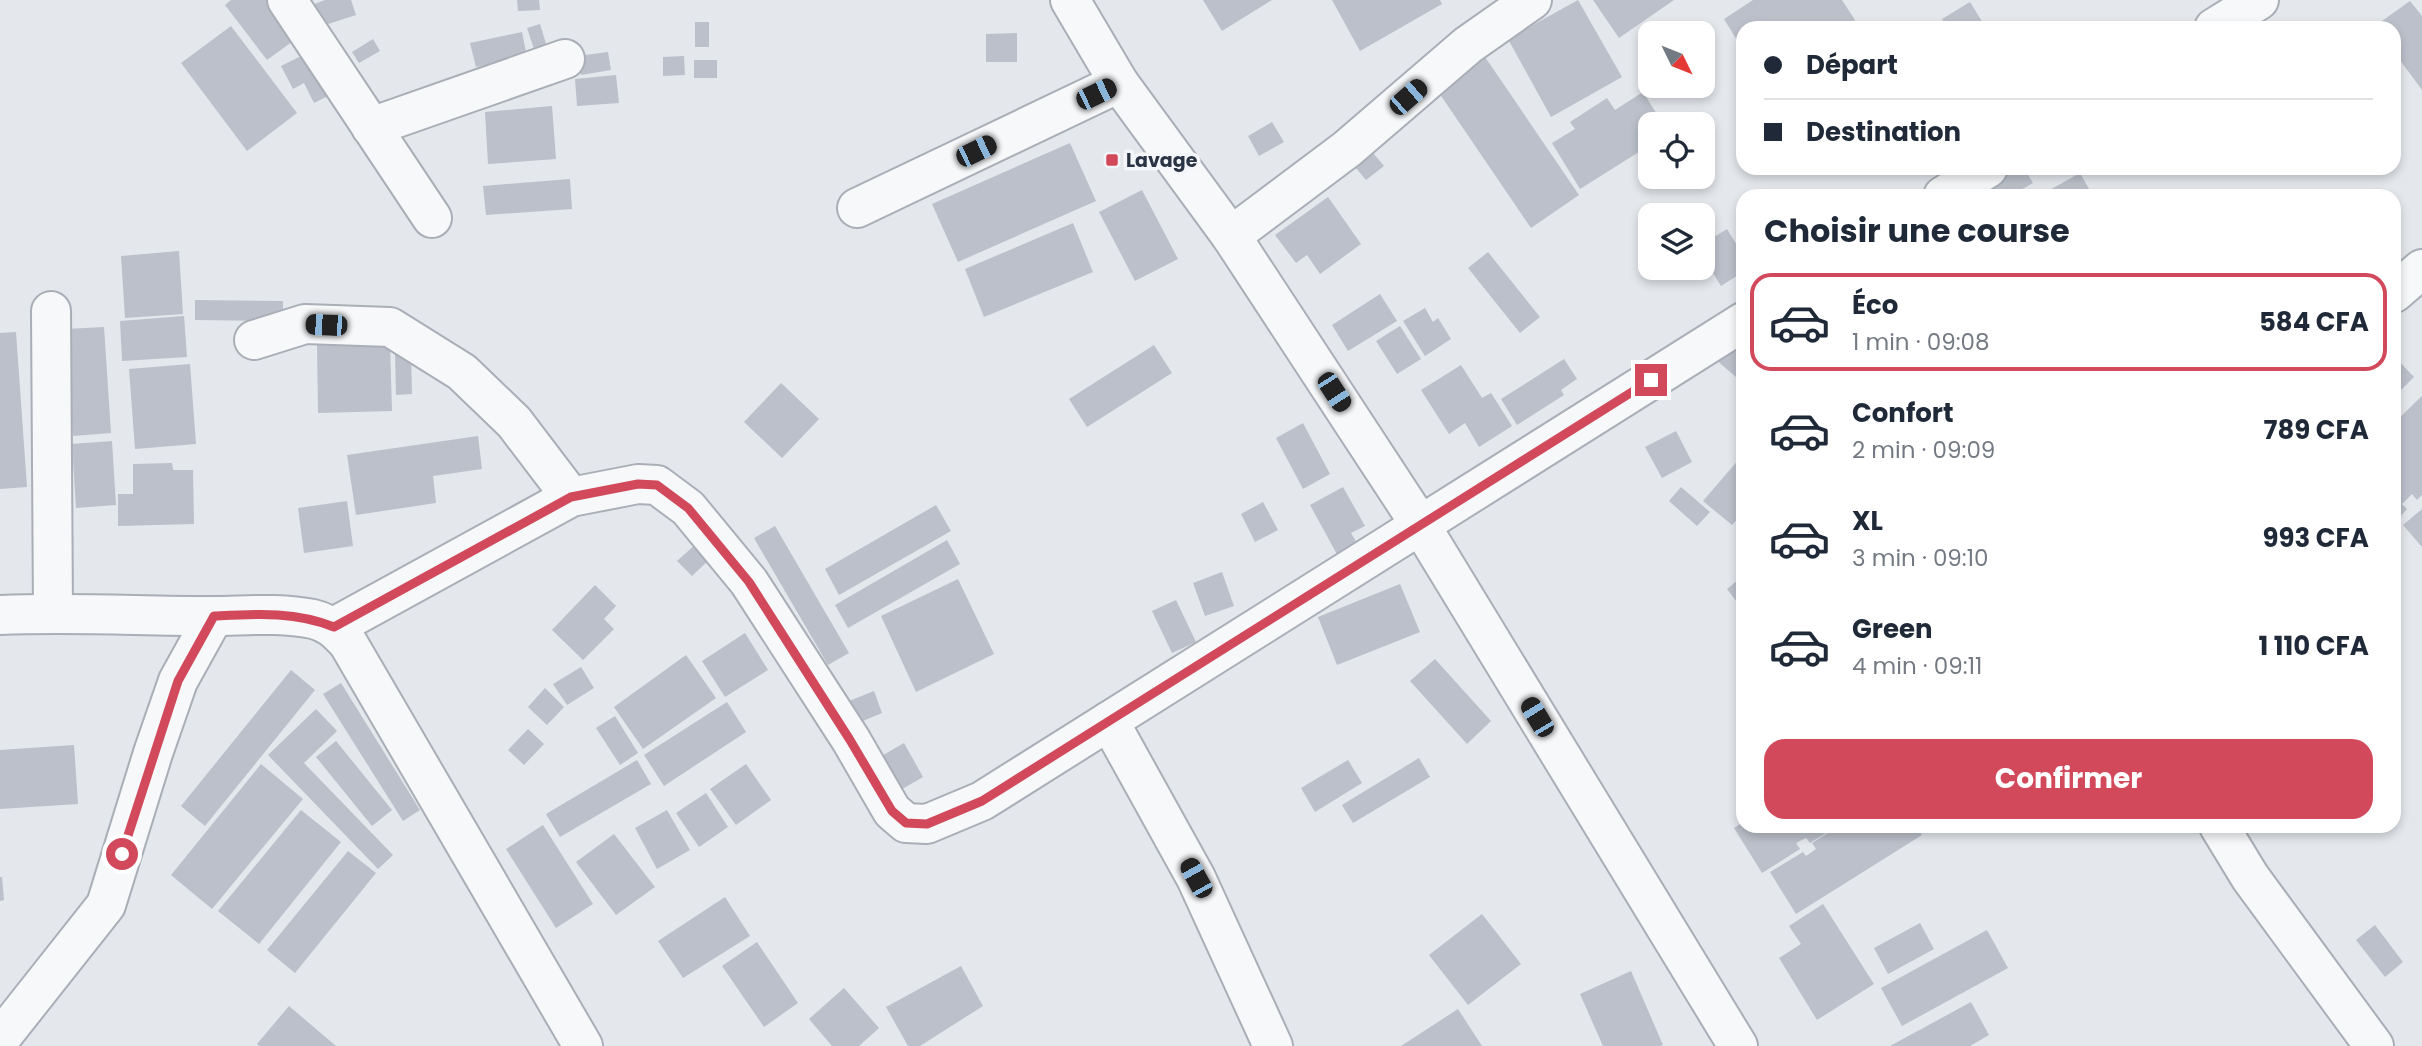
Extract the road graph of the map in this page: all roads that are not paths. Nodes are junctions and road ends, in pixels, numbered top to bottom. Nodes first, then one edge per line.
1 (287, 0) edge
2 (1070, 0) edge
3 (1532, 0) edge
4 (2259, 0) edge
5 (2225, 21) edge
6 (565, 60) dead end
7 (1119, 82) junction
8 (371, 127) junction
9 (1977, 175) edge
10 (1954, 189) edge
11 (857, 208) dead end
12 (432, 218) dead end
13 (1231, 236) junction
14 (2422, 269) edge
15 (2401, 287) edge
16 (51, 311) dead end
17 (1736, 326) edge
18 (254, 340) dead end
19 (571, 497) junction
20 (1421, 526) junction
21 (53, 612) junction
22 (0, 615) edge
23 (214, 616) junction
24 (334, 627) junction
25 (1109, 722) junction
26 (2223, 833) edge
27 (0, 1039) edge
28 (1724, 1040) edge
29 (583, 1046) edge
30 (1273, 1046) edge
31 (2374, 1046) edge

1 - 8 street
2 - 7 street
3 - 13 street
4 - 5 street
6 - 8 street
7 - 11 street
7 - 13 street
8 - 12 street
9 - 10 street
13 - 20 street
14 - 15 street
16 - 21 street
17 - 20 street
18 - 19 street
19 - 24 street
19 - 25 street
20 - 25 street
20 - 28 street
21 - 22 street
21 - 23 street
23 - 24 street
23 - 27 street
24 - 29 street
25 - 30 street
26 - 31 street

